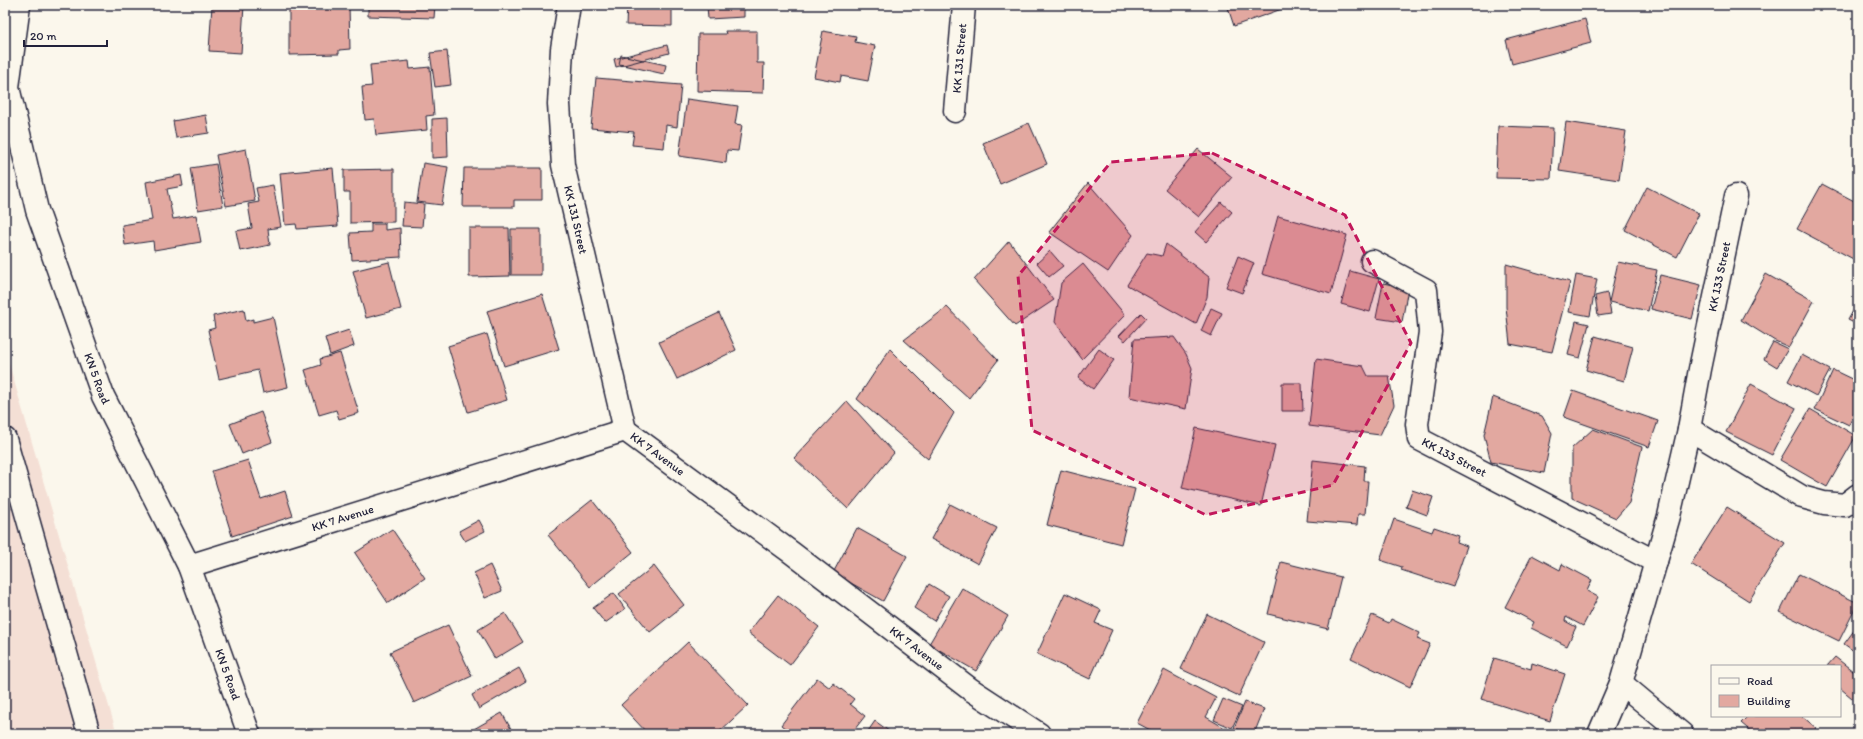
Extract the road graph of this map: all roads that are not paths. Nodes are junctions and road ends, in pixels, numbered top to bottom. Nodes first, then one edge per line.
1 (19, 5) edge
2 (569, 5) edge
3 (964, 5) edge
4 (955, 111) dead end
5 (1736, 196) dead end
6 (1372, 261) dead end
7 (1689, 429) junction
8 (625, 430) junction
9 (5, 439) edge
10 (1858, 495) edge
11 (1656, 562) junction
12 (189, 566) junction
13 (1621, 683) junction
14 (89, 734) edge
15 (249, 734) edge
16 (1039, 734) edge
17 (1599, 734) edge
18 (1682, 734) edge

1 - 12 street, KN 5 Road
2 - 8 street, KK 131 Street
3 - 4 street, KK 131 Street
5 - 7 street, KK 133 Street
6 - 11 street, KK 133 Street
7 - 10 street
7 - 11 street, KK 133 Street
8 - 12 street, KK 7 Avenue
8 - 16 street, KK 7 Avenue
9 - 14 street
11 - 13 street, KK 133 Street
12 - 15 street, KN 5 Road
13 - 17 street, KK 133 Street
13 - 18 street

